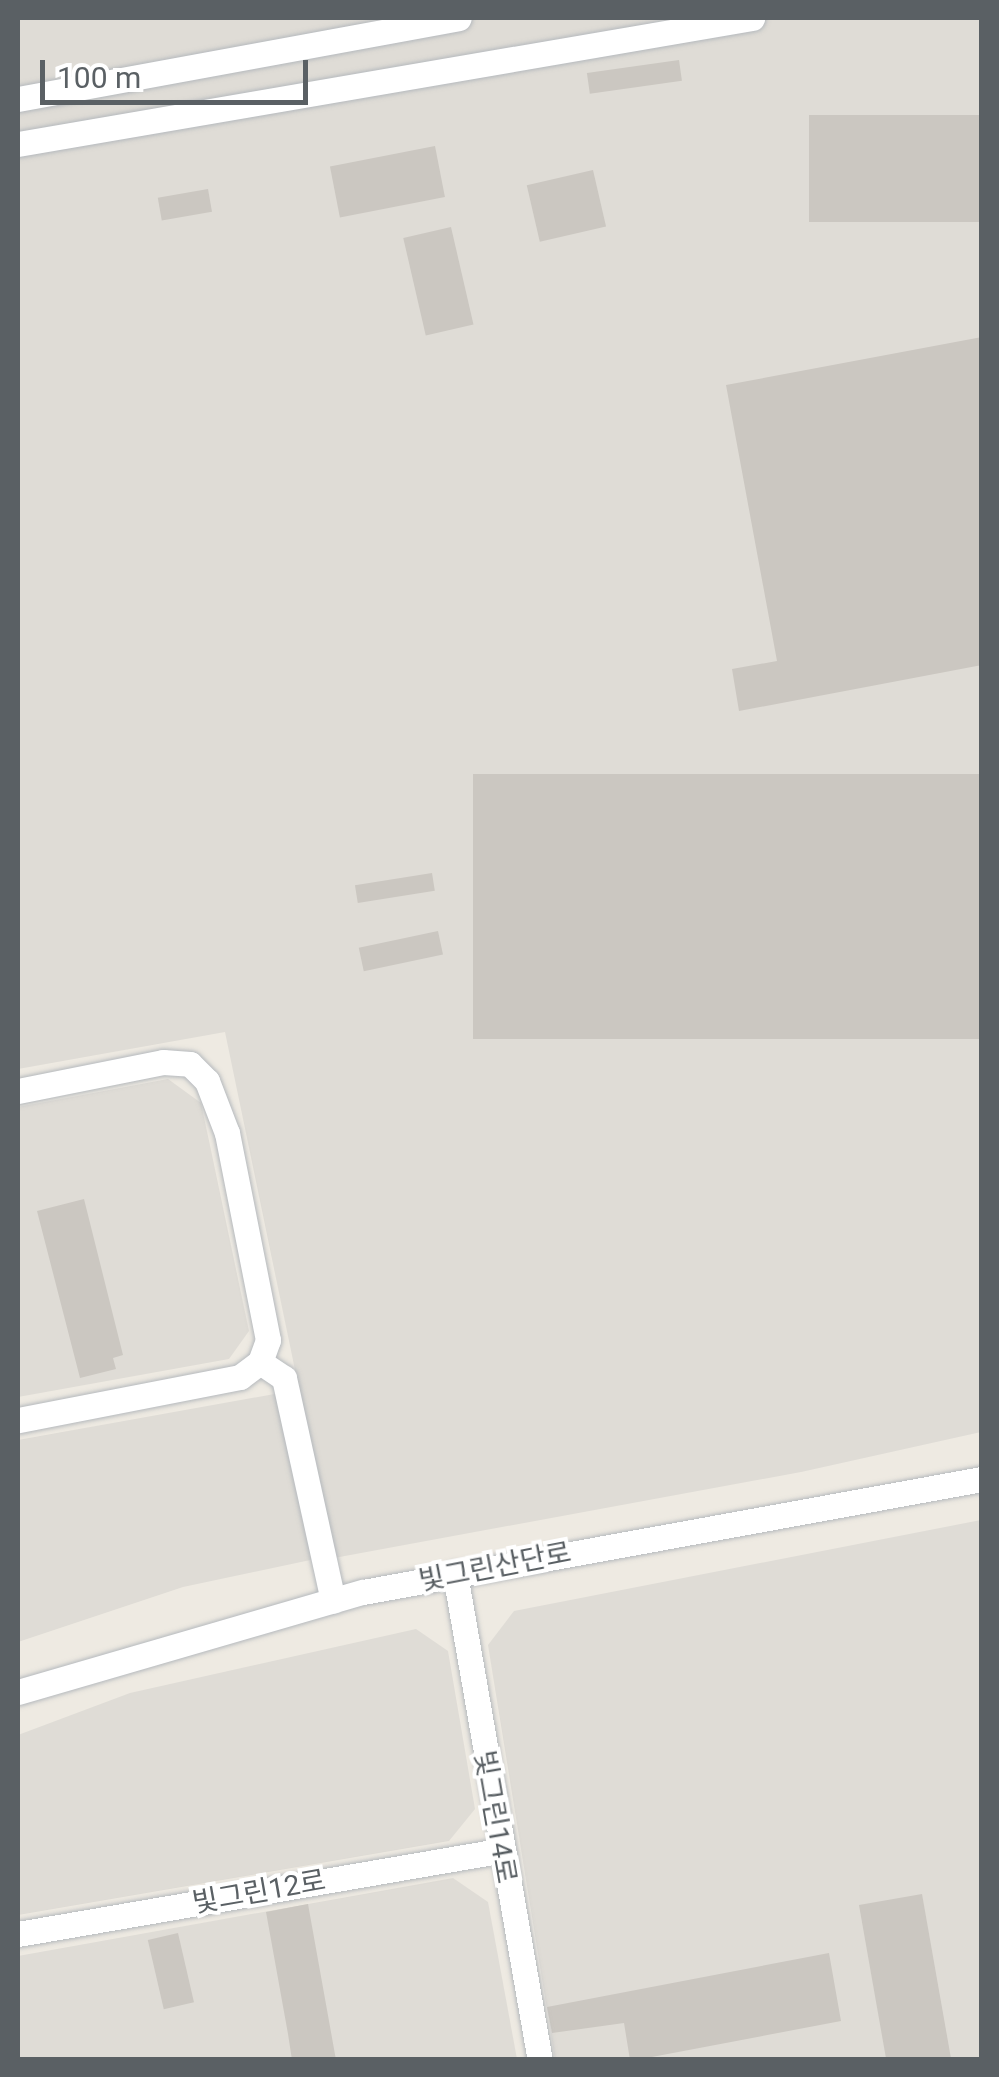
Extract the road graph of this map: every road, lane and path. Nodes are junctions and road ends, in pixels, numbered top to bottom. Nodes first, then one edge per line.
1 (459, 18) edge
2 (752, 18) edge
3 (18, 99) edge
4 (18, 144) edge
5 (18, 1091) edge
6 (260, 1362) junction
7 (18, 1420) edge
8 (982, 1479) edge
9 (455, 1574) junction
10 (333, 1601) junction
11 (18, 1692) edge
12 (500, 1851) junction
13 (18, 1934) edge
14 (540, 2060) edge

1 - 3 street
2 - 4 street
5 - 6 street
6 - 7 street
6 - 10 street
8 - 9 street, 빛그린산단로
9 - 10 street, 빛그린산단로
9 - 12 street, 빛그린14로
10 - 11 street, 빛그린산단로
12 - 13 street, 빛그린12로
12 - 14 street, 빛그린14로

